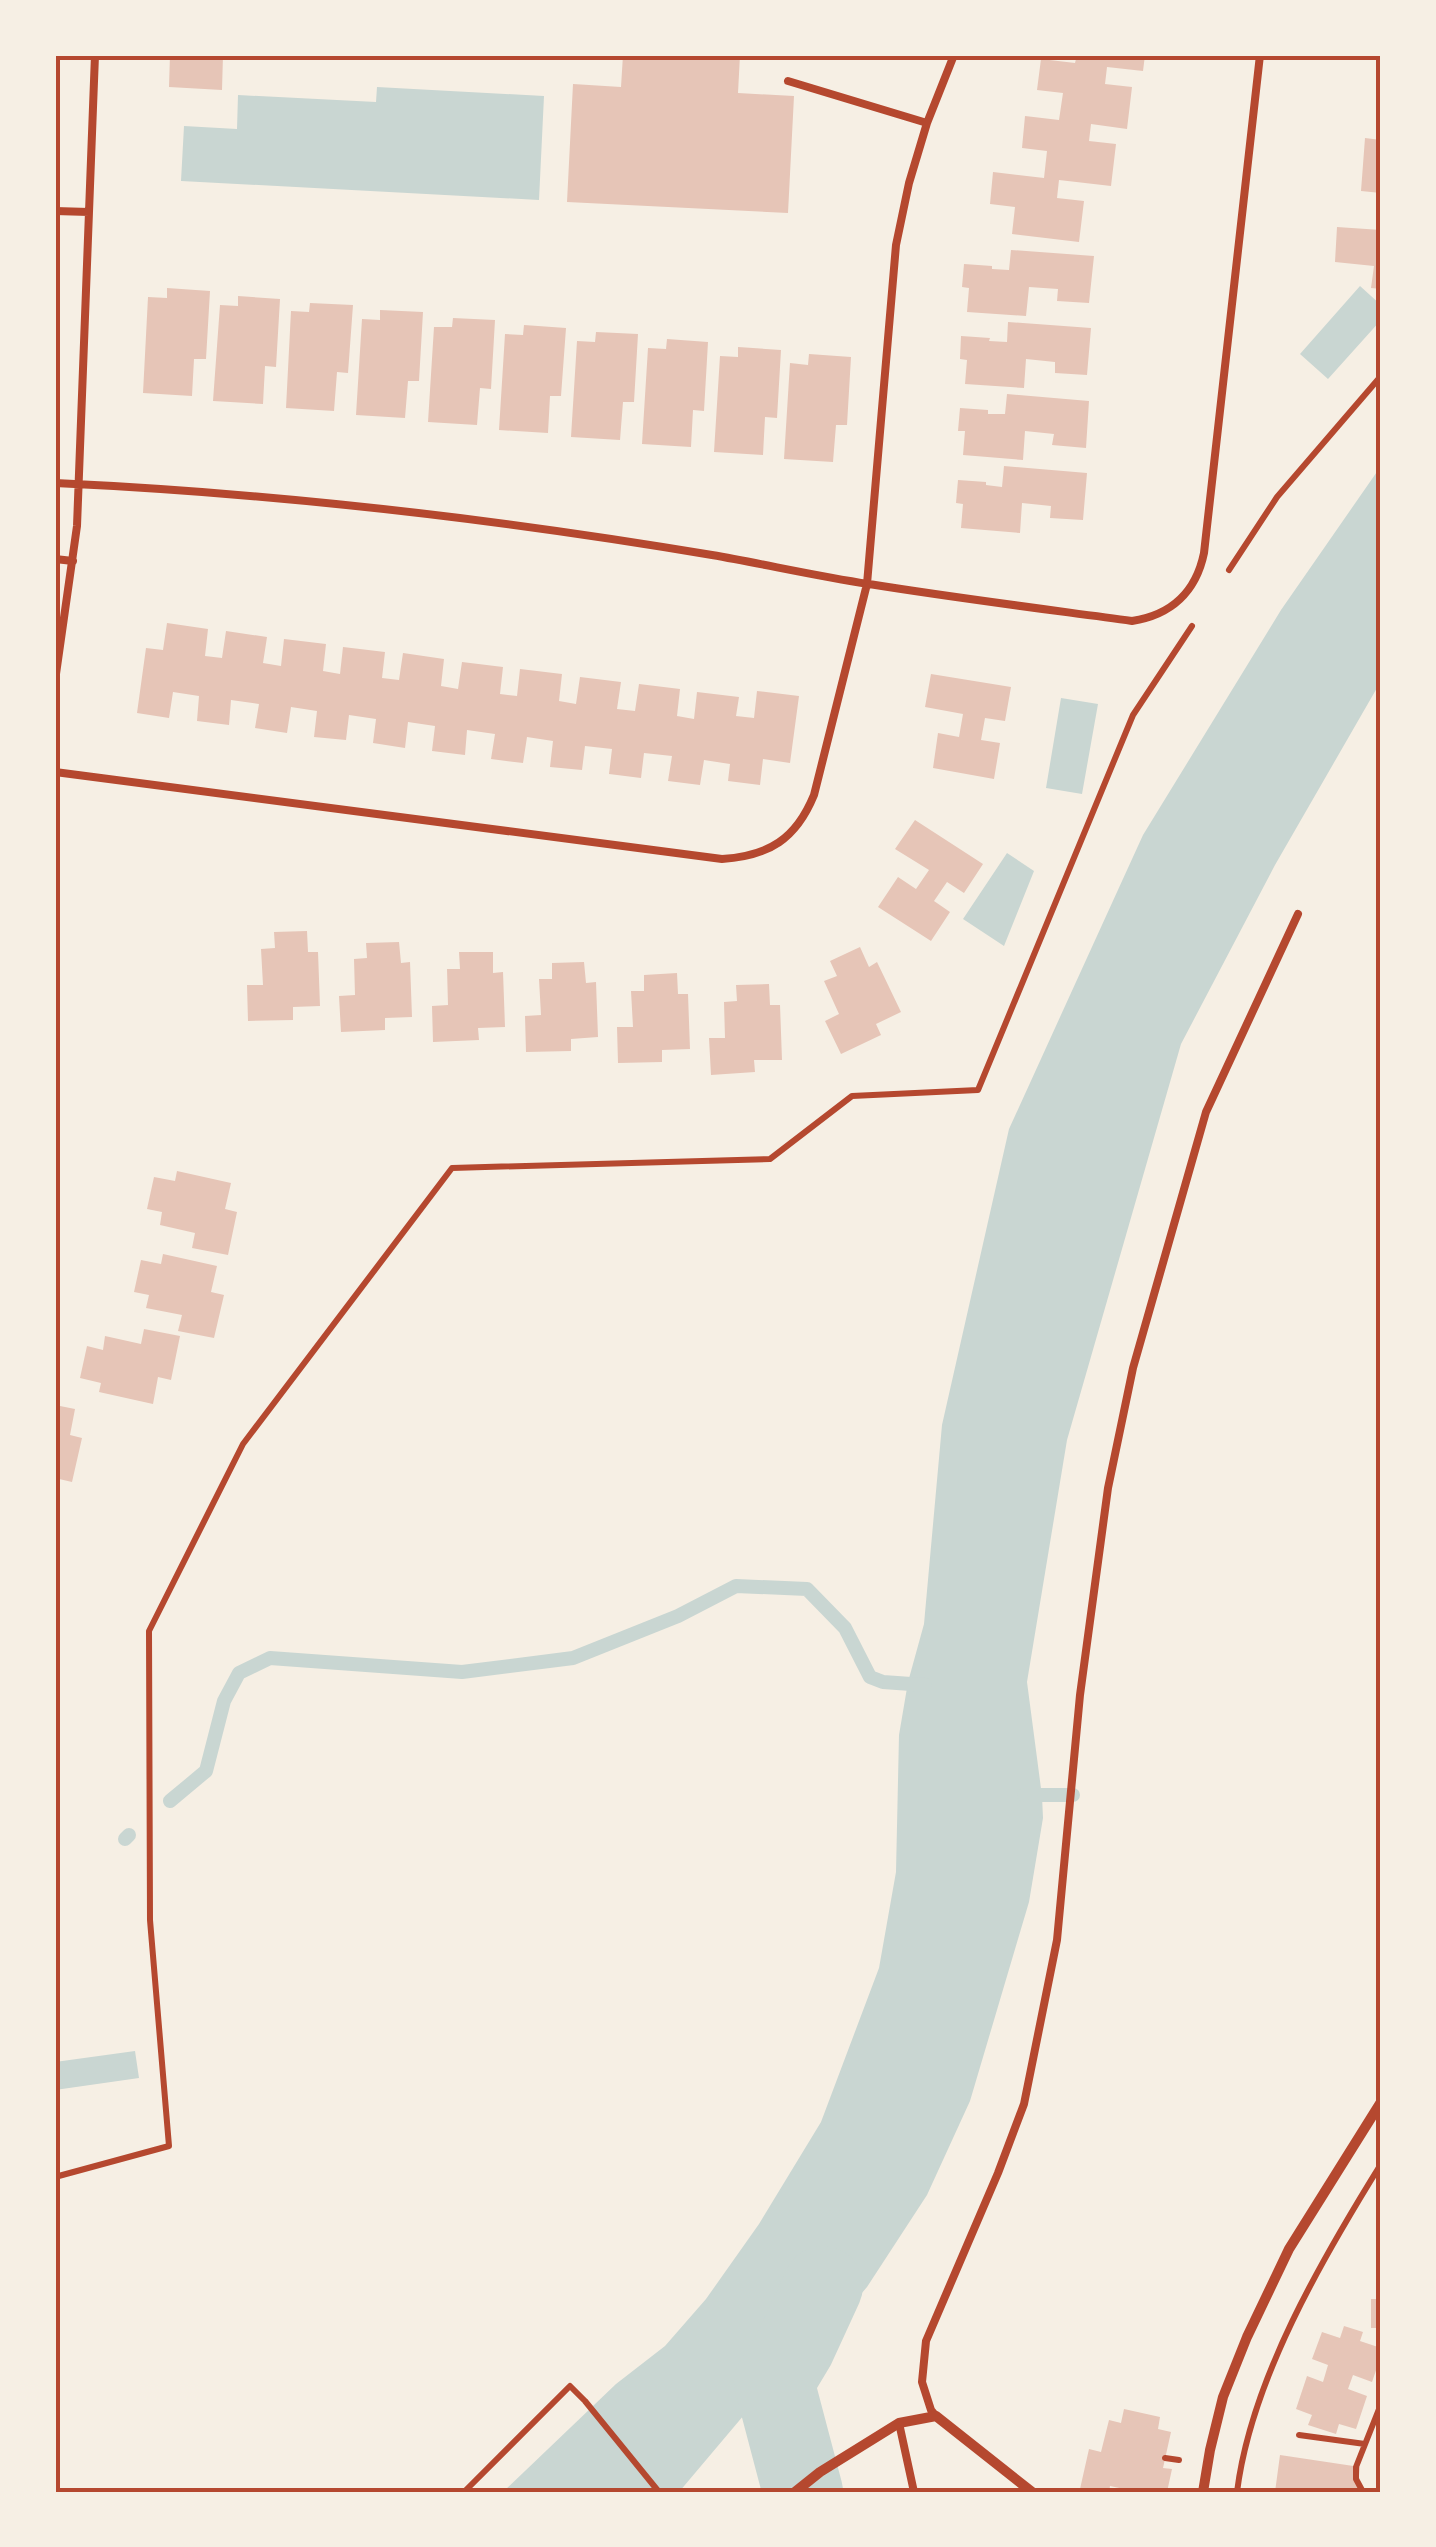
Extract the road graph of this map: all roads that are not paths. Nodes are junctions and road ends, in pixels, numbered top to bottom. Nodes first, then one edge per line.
1 (95, 55) edge
2 (954, 55) edge
3 (1260, 55) edge
4 (788, 82) dead end
5 (927, 123) junction
6 (55, 211) edge
7 (89, 212) junction
8 (55, 483) edge
9 (79, 484) junction
10 (55, 559) edge
11 (72, 561) junction
12 (866, 584) junction
13 (55, 681) edge
14 (55, 772) edge
15 (1298, 914) dead end
16 (1381, 2102) edge
17 (936, 2416) junction
18 (899, 2423) junction
19 (796, 2492) edge
20 (914, 2492) edge
21 (1032, 2492) edge
22 (1203, 2492) edge

1 - 7 lane
2 - 5 lane
3 - 12 lane
4 - 5 lane
5 - 12 lane
6 - 7 lane
7 - 9 lane
8 - 9 lane
9 - 11 lane
9 - 12 lane
10 - 11 lane
11 - 13 lane
12 - 14 lane
15 - 17 lane
16 - 22 street
17 - 18 street
17 - 21 street
18 - 19 street
18 - 20 lane

